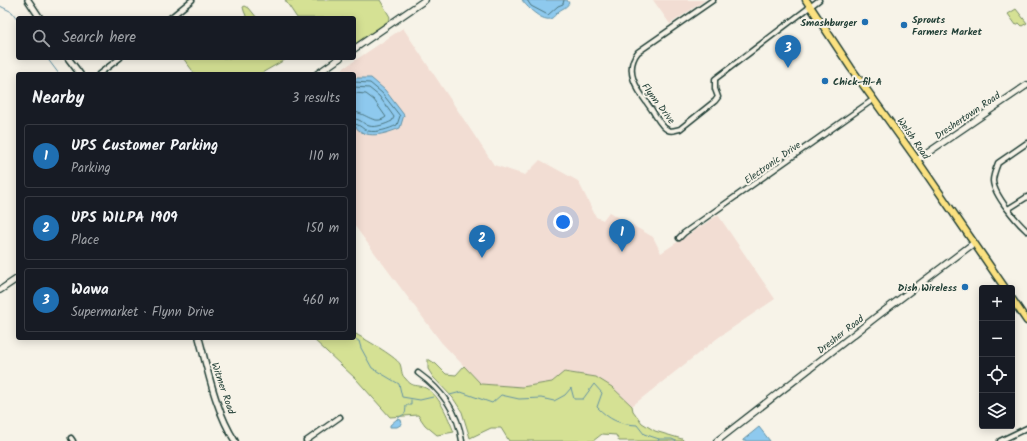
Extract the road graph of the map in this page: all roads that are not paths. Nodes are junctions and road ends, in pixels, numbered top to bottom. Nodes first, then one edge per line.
1 (28, 0) edge
2 (192, 0) edge
3 (425, 0) edge
4 (713, 0) edge
5 (806, 0) edge
6 (819, 0) edge
7 (810, 6) junction
8 (39, 16) edge
9 (172, 16) edge
10 (356, 48) edge
11 (70, 60) edge
12 (117, 60) edge
13 (337, 60) edge
14 (78, 72) edge
15 (102, 72) edge
16 (320, 72) edge
17 (1027, 86) edge
18 (874, 99) junction
19 (1027, 143) edge
20 (917, 160) junction
21 (1027, 197) edge
22 (1008, 209) junction
23 (1027, 231) edge
24 (679, 238) dead end
25 (974, 243) junction
26 (16, 279) edge
27 (1003, 285) edge
28 (0, 290) edge
29 (1015, 303) edge
30 (1027, 321) edge
31 (200, 340) edge
32 (418, 373) dead end
33 (340, 417) dead end
34 (1027, 428) edge
35 (235, 441) edge
36 (306, 441) edge
37 (462, 441) edge
38 (717, 441) edge
39 (1000, 441) edge

1 - 8 street
2 - 9 street
3 - 10 main road
4 - 7 street, Flynn Drive
5 - 7 main road, Welsh Road
6 - 7 street
7 - 18 main road, Welsh Road
11 - 14 street
12 - 15 street
13 - 16 main road
17 - 20 main road, Dreshertown Road
18 - 20 main road, Welsh Road
18 - 24 street, Electronic Drive
19 - 22 street
20 - 25 main road, Welsh Road
21 - 22 street
22 - 23 street
25 - 27 main road, Welsh Road
25 - 38 main road, Dresher Road
26 - 28 main road
29 - 30 main road
31 - 35 street, Witmer Road
32 - 37 street
33 - 36 street
34 - 39 street

